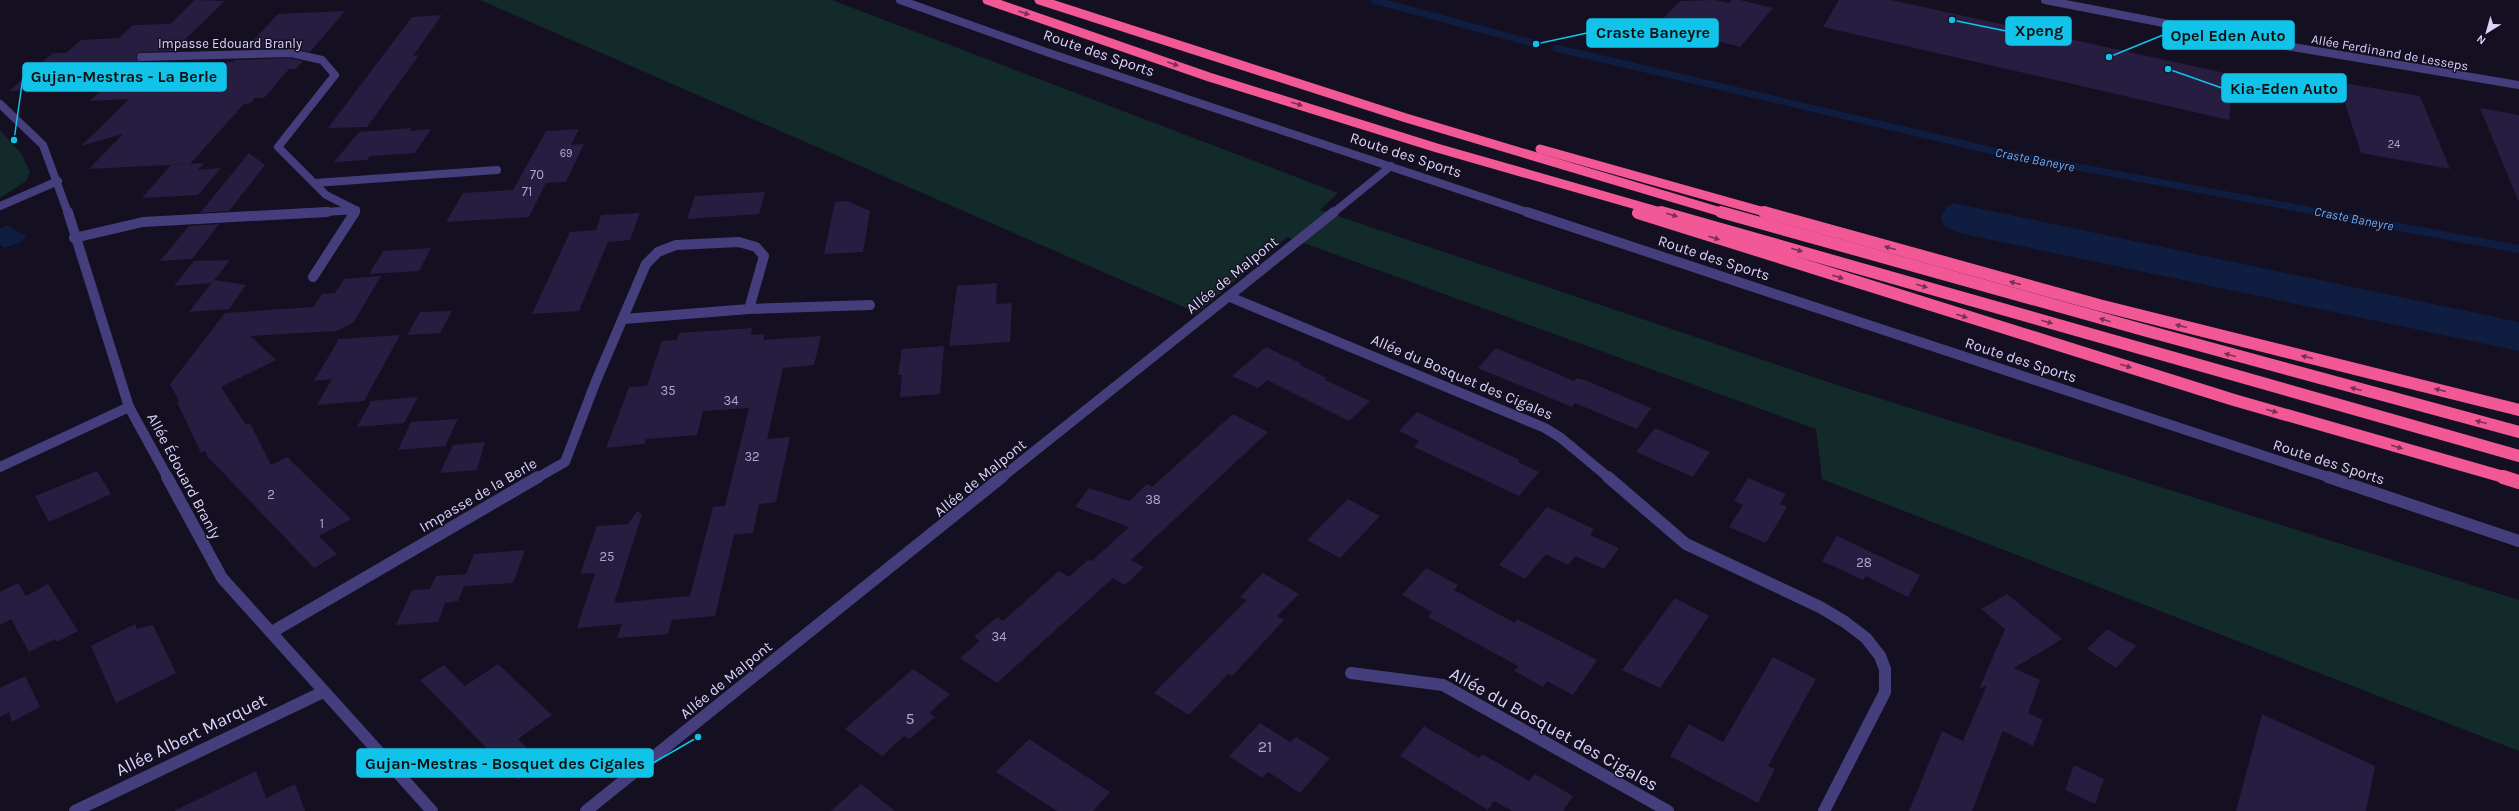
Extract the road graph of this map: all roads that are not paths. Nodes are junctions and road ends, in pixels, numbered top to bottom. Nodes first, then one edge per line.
1 (900, 0) edge
2 (987, 0) edge
3 (1039, 0) edge
4 (2045, 0) edge
5 (2058, 1) edge
6 (141, 57) dead end
7 (1252, 70) junction
8 (2519, 86) edge
9 (0, 104) edge
10 (1437, 148) junction
11 (1391, 166) junction
12 (497, 170) dead end
13 (58, 181) junction
14 (315, 184) junction
15 (0, 206) edge
16 (356, 210) junction
17 (74, 238) junction
18 (313, 277) dead end
19 (1230, 297) junction
20 (870, 305) dead end
21 (749, 309) junction
22 (624, 319) junction
23 (129, 407) junction
24 (2519, 410) edge
25 (2519, 432) edge
26 (2519, 456) edge
27 (0, 467) edge
28 (2519, 482) edge
29 (2519, 541) edge
30 (272, 632) junction
31 (1351, 673) dead end
32 (323, 692) junction
33 (75, 811) edge
34 (432, 811) edge
35 (586, 811) edge
36 (1668, 811) edge
37 (1824, 811) edge

1 - 11 street, Route des Sports
2 -> 10 highway
3 - 7 highway
4 - 5 street, Allée Ferdinand de Lesseps
5 - 8 street, Allée Ferdinand de Lesseps
6 - 14 street, Impasse Edouard Branly
24 -> 7 highway
25 -> 7 highway
9 - 13 street, Allée Édouard Branly
10 -> 26 highway
10 -> 28 highway
11 - 19 street, Allée de Malpont
11 - 29 street, Route des Sports
12 - 14 street
13 - 15 street
13 - 17 street, Allée Édouard Branly
14 - 16 street, Impasse Edouard Branly
16 - 17 street
16 - 18 street
17 - 23 street, Allée Édouard Branly
19 - 35 street, Allée de Malpont
19 - 37 street, Allée du Bosquet des Cigales
20 - 21 street
21 - 22 street
21 - 22 street, Impasse de la Berle
22 - 30 street, Impasse de la Berle
23 - 27 street
23 - 30 street, Allée Édouard Branly
30 - 32 street, Allée Édouard Branly
31 - 36 street, Allée du Bosquet des Cigales
32 - 33 street, Allée Albert Marquet
32 - 34 street, Allée Édouard Branly

